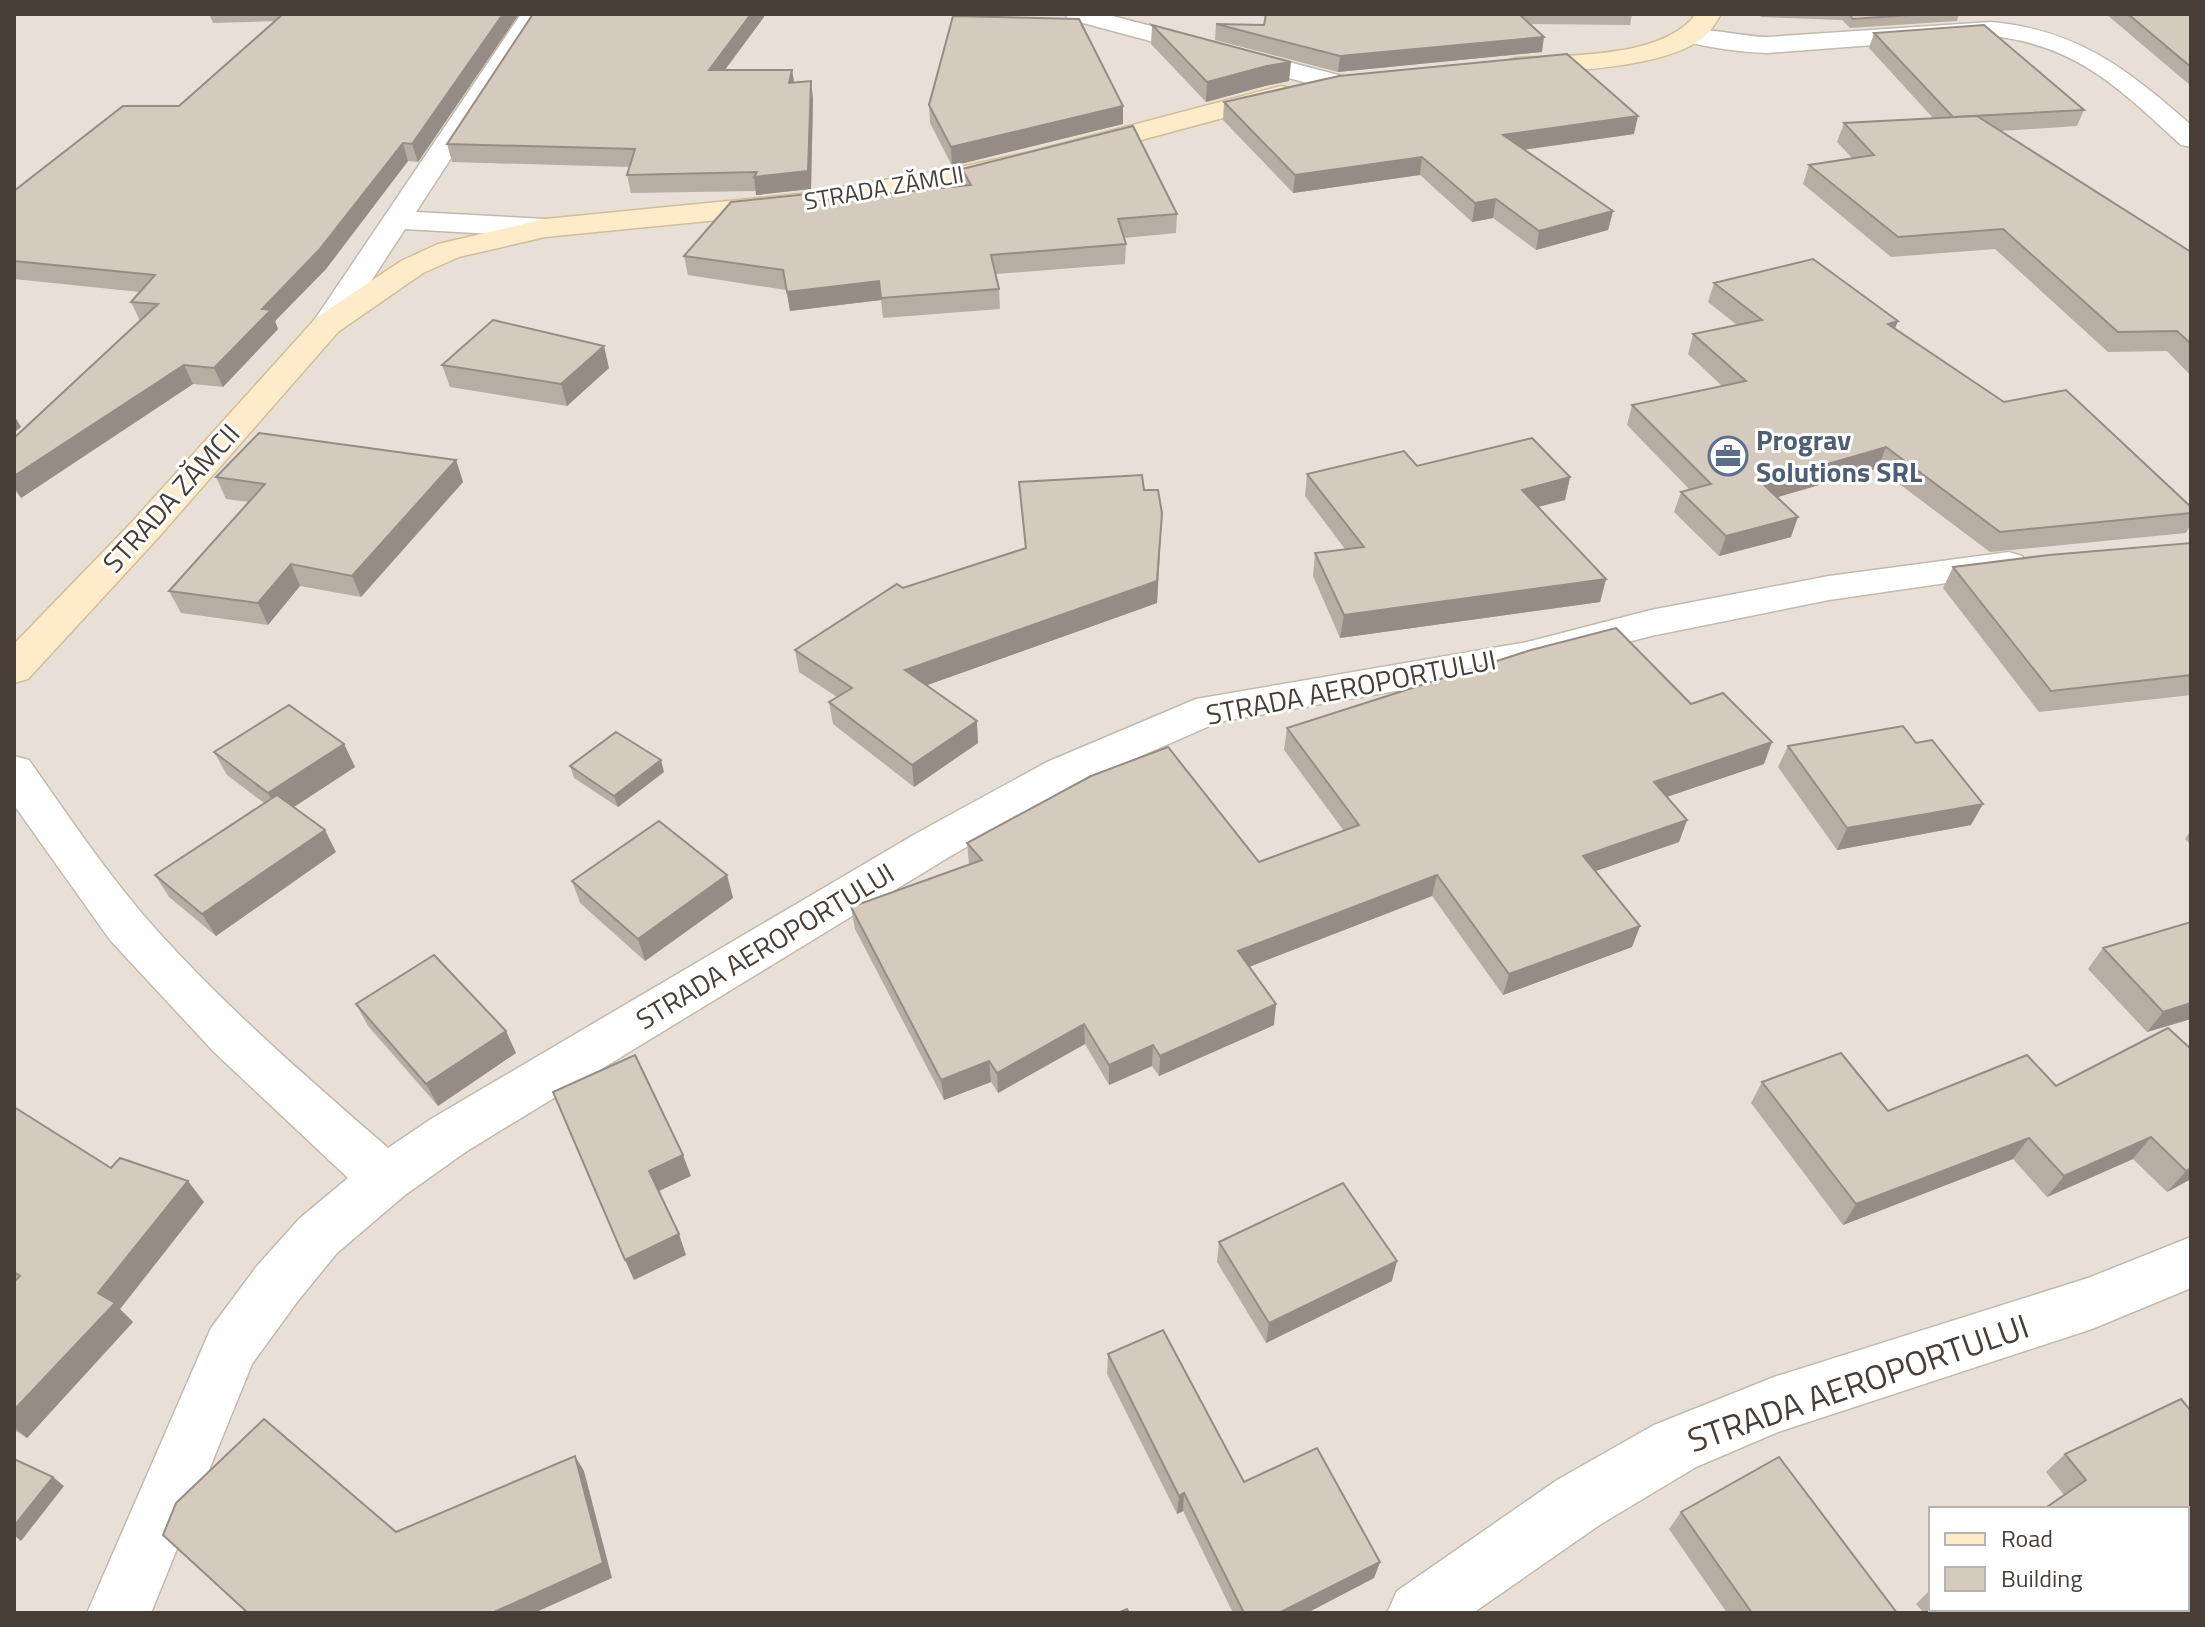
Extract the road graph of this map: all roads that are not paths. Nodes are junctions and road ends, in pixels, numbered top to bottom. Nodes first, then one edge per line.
1 (533, 14) edge
2 (1077, 14) edge
3 (1709, 14) edge
4 (2049, 14) edge
5 (2004, 29) junction
6 (1692, 36) junction
7 (1486, 69) edge
8 (1366, 80) edge
9 (1337, 83) junction
10 (2191, 139) edge
11 (398, 220) junction
12 (545, 228) junction
13 (327, 325) junction
14 (2053, 559) edge
15 (14, 669) edge
16 (14, 771) edge
17 (386, 1179) junction
18 (2191, 1262) edge
19 (119, 1613) edge
20 (1419, 1613) edge

1 - 11 street, STRADA ZĂMCII
2 - 9 street
3 - 6 main road
4 - 5 street
5 - 6 street
5 - 10 street
6 - 7 main road
8 - 9 main road, STRADA ZĂMCII
9 - 12 main road, STRADA ZĂMCII
11 - 12 street
11 - 13 street, STRADA ZĂMCII
12 - 13 main road, STRADA ZĂMCII
13 - 15 main road, STRADA ZĂMCII
14 - 17 street, STRADA AEROPORTULUI
16 - 17 street
17 - 19 street, STRADA AEROPORTULUI
18 - 20 street, STRADA AEROPORTULUI

